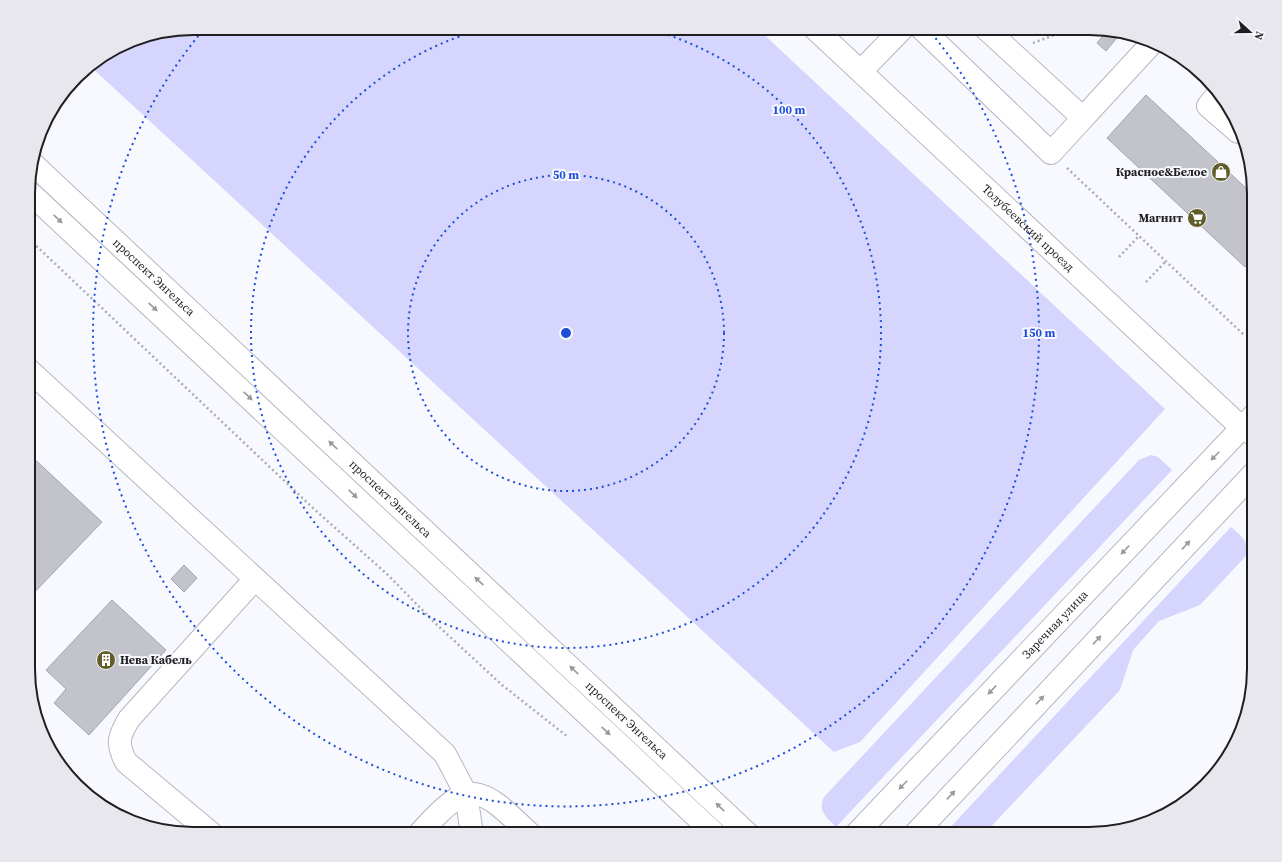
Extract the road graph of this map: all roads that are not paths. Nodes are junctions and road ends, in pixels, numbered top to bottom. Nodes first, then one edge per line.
1 (822, 35) edge
2 (896, 35) edge
3 (928, 35) edge
4 (993, 35) edge
5 (1149, 47) edge
6 (861, 71) junction
7 (1215, 98) edge
8 (1083, 118) junction
9 (1233, 127) edge
10 (37, 168) edge
11 (35, 198) edge
12 (35, 375) edge
13 (1247, 423) edge
14 (1247, 429) edge
15 (1247, 480) edge
16 (256, 578) junction
17 (466, 794) junction
18 (204, 827) edge
19 (426, 827) edge
20 (471, 827) edge
21 (523, 827) edge
22 (708, 827) edge
23 (741, 827) edge
24 (863, 827) edge
25 (922, 827) edge

1 - 6 main road, Толубеевский проезд
2 - 6 main road
3 - 8 main road
4 - 8 main road
5 - 8 main road
6 - 13 main road, Толубеевский проезд
7 - 9 main road
23 -> 10 main road, проспект Энгельса
11 -> 22 main road, проспект Энгельса
12 - 16 main road
14 -> 24 main road, Заречная улица
25 -> 15 main road
16 - 17 main road
16 - 18 main road
17 - 19 main road
17 - 20 main road
17 - 21 main road

